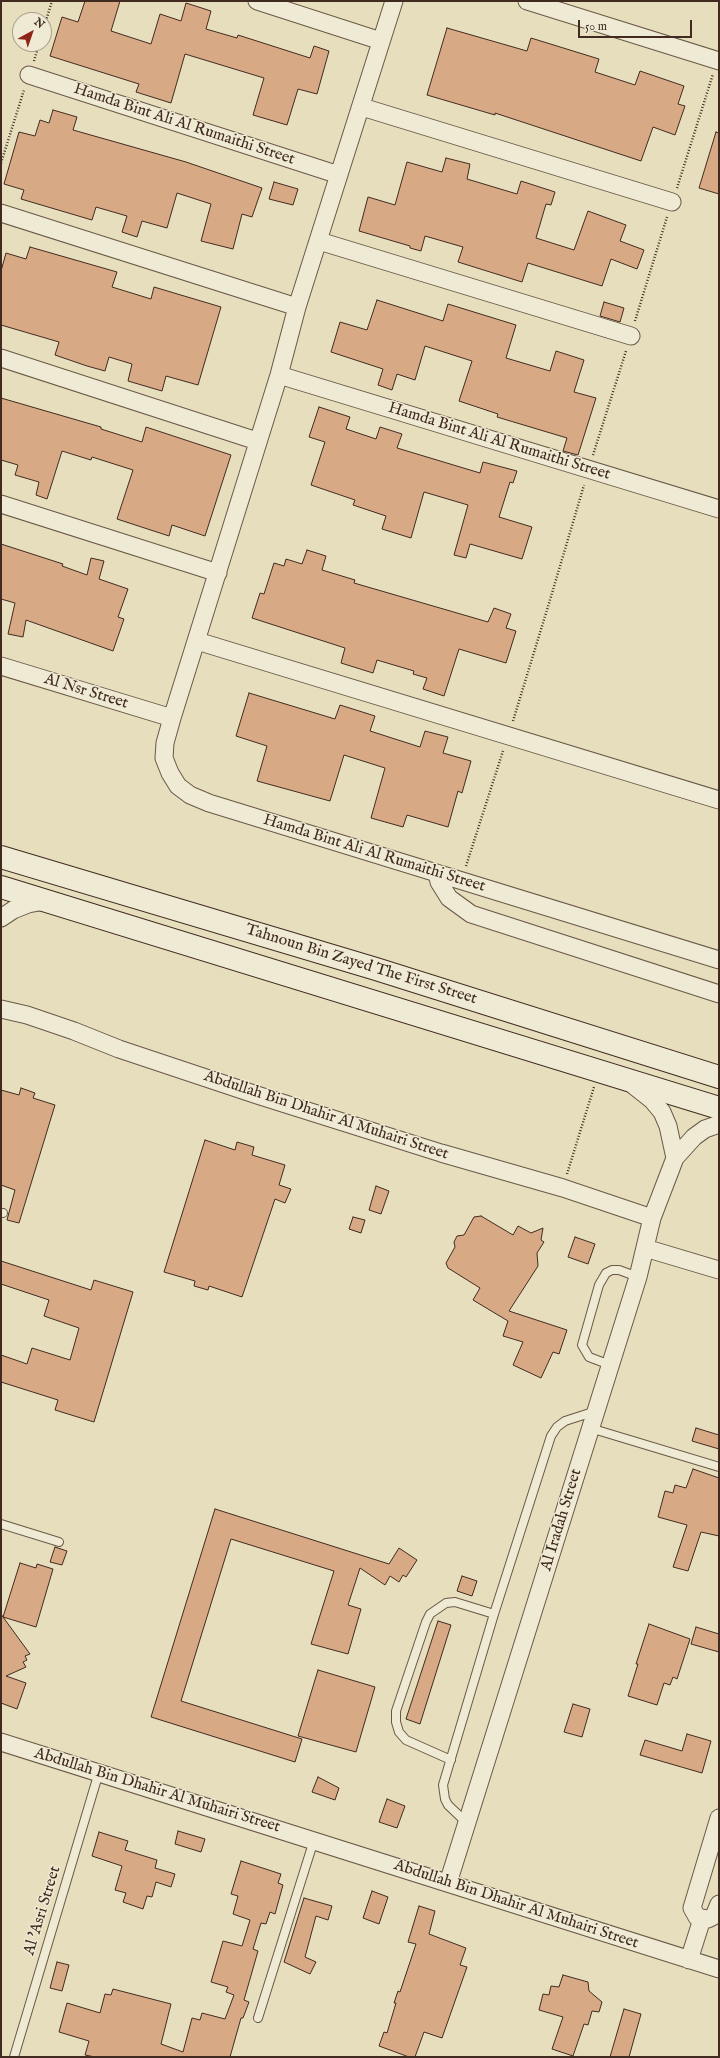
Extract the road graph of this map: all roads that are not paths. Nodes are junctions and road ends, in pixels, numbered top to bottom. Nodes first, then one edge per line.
1 (258, 1) edge
2 (394, 1) edge
3 (527, 1) edge
4 (381, 41) junction
5 (719, 61) edge
6 (29, 75) road end
7 (362, 107) junction
8 (339, 175) junction
9 (672, 202) dead end
10 (1, 213) edge
11 (319, 241) junction
12 (297, 307) junction
13 (630, 336) dead end
14 (1, 358) edge
15 (279, 375) junction
16 (257, 441) junction
17 (1, 504) edge
18 (719, 509) edge
19 (218, 573) junction
20 (197, 640) junction
21 (1, 666) edge
22 (172, 718) junction
23 (719, 800) edge
24 (1, 857) edge
25 (437, 873) junction
26 (1, 887) edge
27 (45, 900) junction
28 (1, 918) edge
29 (719, 960) edge
30 (719, 994) edge
31 (1, 1009) edge
32 (719, 1077) edge
33 (626, 1080) junction
34 (719, 1108) edge
35 (719, 1124) edge
36 (675, 1158) junction
37 (652, 1218) junction
38 (645, 1248) junction
39 (719, 1270) edge
40 (638, 1277) junction
41 (610, 1365) junction
42 (596, 1411) junction
43 (590, 1428) junction
44 (719, 1467) edge
45 (1, 1524) edge
46 (60, 1542) dead end
47 (494, 1614) junction
48 (1, 1742) edge
49 (451, 1760) junction
50 (99, 1772) junction
51 (719, 1818) edge
52 (468, 1824) junction
53 (314, 1840) junction
54 (448, 1883) junction
55 (719, 1904) edge
56 (702, 1919) junction
57 (689, 1960) junction
58 (719, 1969) edge
59 (258, 2018) dead end
60 (14, 2057) edge

1 - 4 street
2 - 4 street, Hamda Bint Ali Al Rumaithi Street
3 - 5 street
4 - 7 street, Hamda Bint Ali Al Rumaithi Street
6 - 8 street, Hamda Bint Ali Al Rumaithi Street
7 - 8 street, Hamda Bint Ali Al Rumaithi Street
7 - 9 street
8 - 11 street, Hamda Bint Ali Al Rumaithi Street
10 - 12 street
11 - 12 street, Hamda Bint Ali Al Rumaithi Street
11 - 13 street
12 - 15 street, Hamda Bint Ali Al Rumaithi Street
14 - 16 street
15 - 16 street, Hamda Bint Ali Al Rumaithi Street
15 - 18 street, Hamda Bint Ali Al Rumaithi Street
16 - 19 street, Hamda Bint Ali Al Rumaithi Street
17 - 19 street
19 - 20 street, Hamda Bint Ali Al Rumaithi Street
20 - 22 street, Hamda Bint Ali Al Rumaithi Street
20 - 23 street
21 - 22 street, Al Nsr Street
22 - 25 street, Hamda Bint Ali Al Rumaithi Street
24 - 32 street, Tahnoun Bin Zayed The First Street
25 - 29 street, Hamda Bint Ali Al Rumaithi Street
25 - 30 street
26 - 27 street, Tahnoun Bin Zayed The First Street
27 - 28 street
27 - 33 street, Tahnoun Bin Zayed The First Street
31 - 37 street, Abdullah Bin Dhahir Al Muhairi Street
33 - 34 street, Tahnoun Bin Zayed The First Street
33 - 36 street
35 - 36 street, Al Iradah Street
36 - 37 street, Al Iradah Street
37 - 38 street, Al Iradah Street
38 - 39 street
38 - 40 street, Al Iradah Street
40 - 41 street, Al Iradah Street
40 - 41 lane
41 - 42 street, Al Iradah Street
42 - 43 street, Al Iradah Street
42 - 47 lane
43 - 44 lane
43 - 52 street, Al Iradah Street
45 - 46 lane
47 - 49 lane
47 - 49 lane
48 - 50 street, Abdullah Bin Dhahir Al Muhairi Street
49 - 52 lane
50 - 53 street, Abdullah Bin Dhahir Al Muhairi Street
50 - 60 lane, Al 'Asri Street
51 - 56 street
52 - 54 street, Al Iradah Street
53 - 54 street, Abdullah Bin Dhahir Al Muhairi Street
53 - 59 lane
54 - 57 street, Abdullah Bin Dhahir Al Muhairi Street
55 - 56 street
56 - 57 street
57 - 58 street, Abdullah Bin Dhahir Al Muhairi Street

